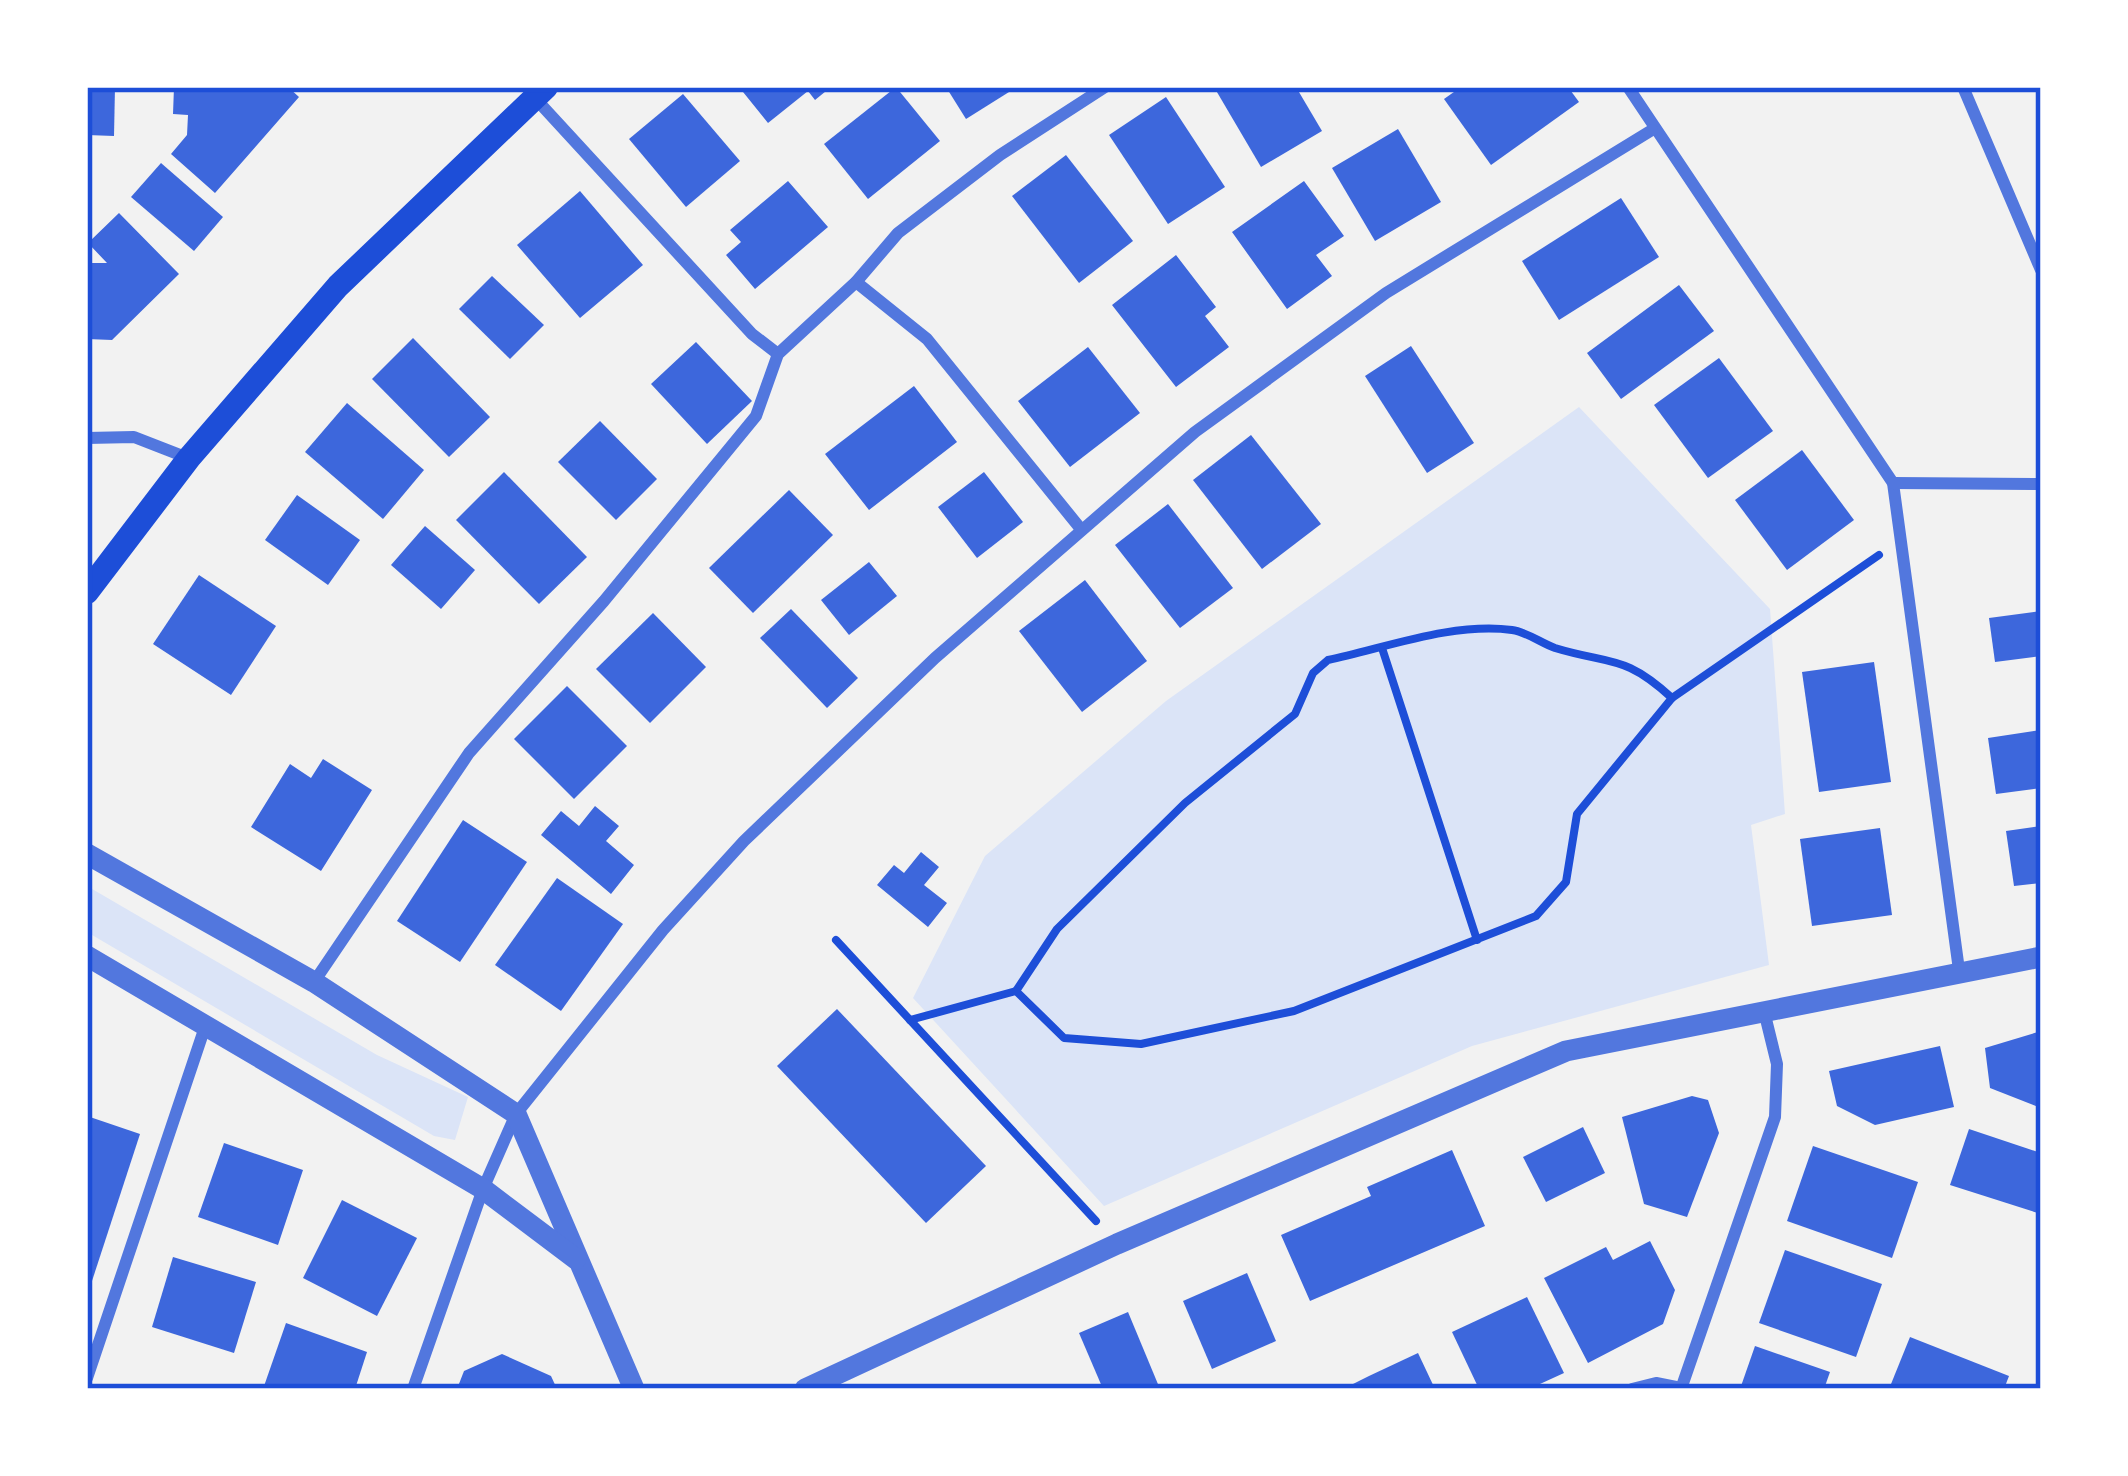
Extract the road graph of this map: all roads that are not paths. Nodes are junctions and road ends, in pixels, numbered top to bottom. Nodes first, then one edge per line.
1 (1105, 87) edge
2 (1628, 87) edge
3 (1964, 87) edge
4 (540, 92) edge
5 (1652, 130) junction
6 (2041, 270) edge
7 (856, 281) junction
8 (778, 354) junction
9 (87, 438) edge
10 (189, 458) junction
11 (1893, 483) junction
12 (2041, 484) edge
13 (1080, 528) junction
14 (87, 592) edge
15 (87, 854) edge
16 (87, 956) edge
17 (2041, 957) edge
18 (1958, 970) junction
19 (314, 982) junction
20 (1764, 1011) junction
21 (206, 1024) junction
22 (516, 1114) junction
23 (483, 1189) junction
24 (579, 1262) junction
25 (87, 1378) edge
26 (413, 1389) edge
27 (634, 1389) edge
28 (805, 1389) edge
29 (1632, 1389) edge
30 (1681, 1389) edge

1 - 7 street
2 - 5 street
3 - 6 street
4 - 8 street
4 - 10 main road
5 - 11 street
5 - 13 street
7 - 8 street
7 - 13 street
8 - 19 street
9 - 10 street
10 - 14 main road
11 - 12 street
11 - 18 street
13 - 22 street
15 - 19 street
16 - 21 street
17 - 18 street
18 - 20 street
19 - 22 street
20 - 28 street
20 - 30 street
21 - 23 street
21 - 25 street
22 - 23 street
22 - 24 street
23 - 24 street
23 - 26 street
24 - 27 street
29 - 30 street

